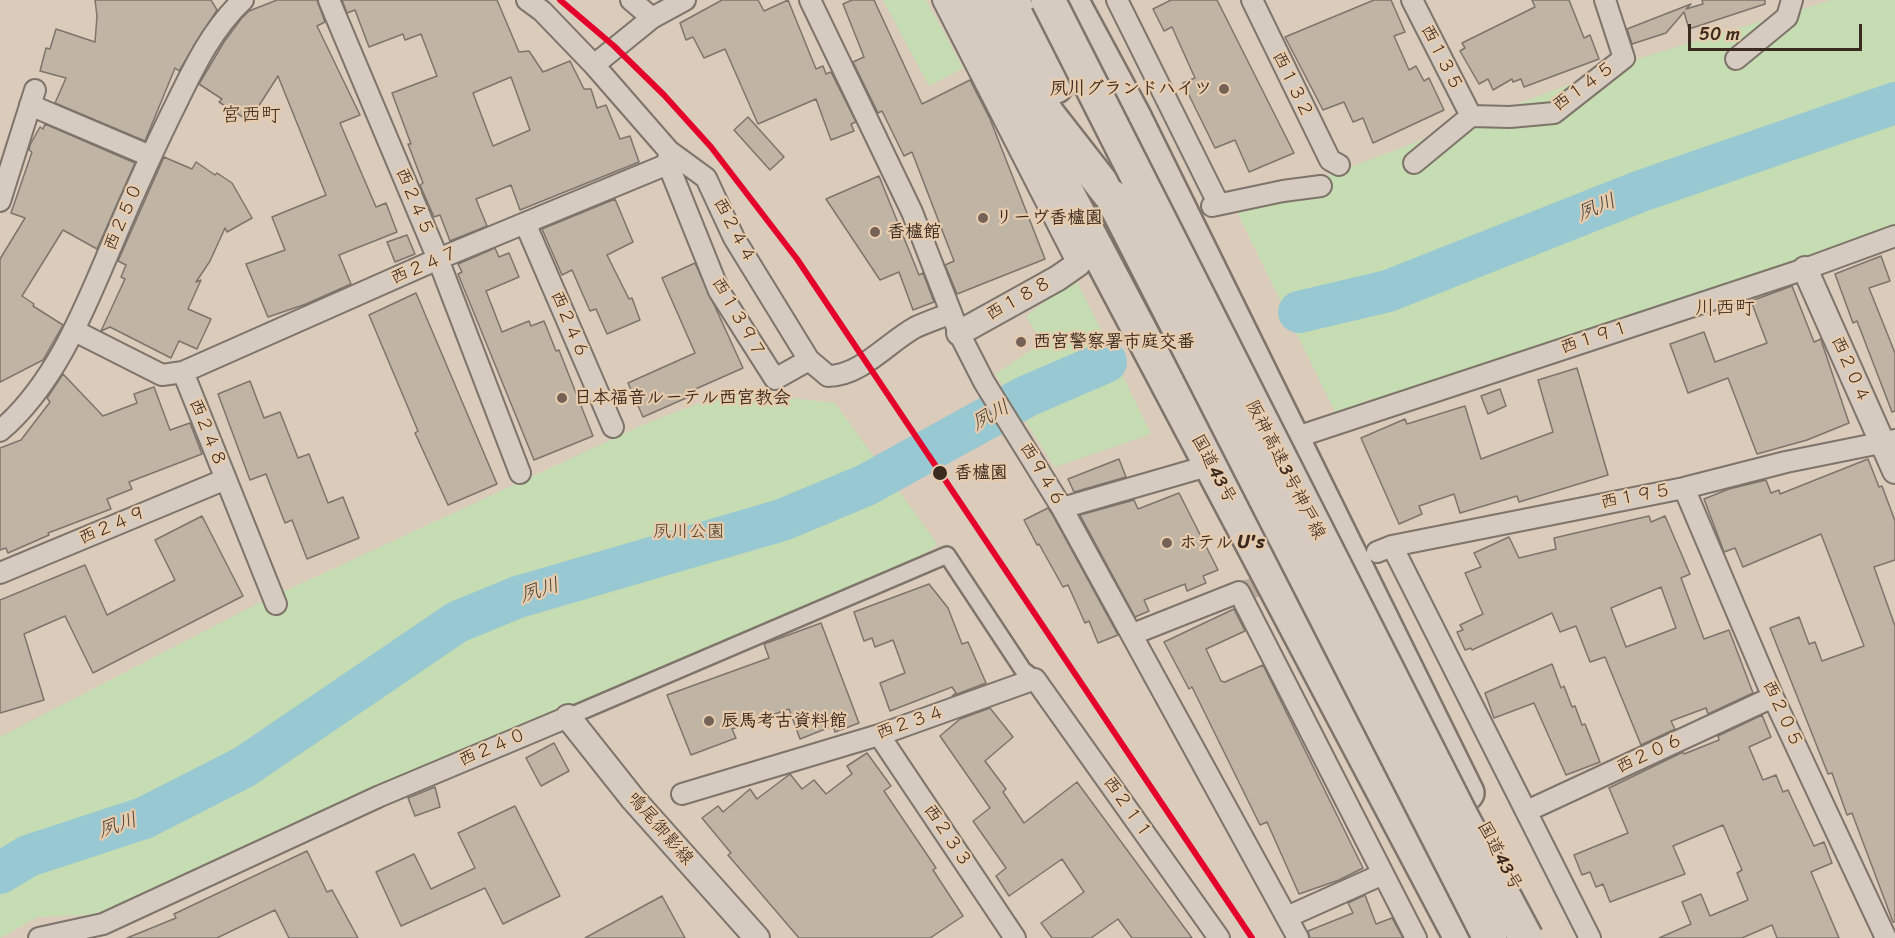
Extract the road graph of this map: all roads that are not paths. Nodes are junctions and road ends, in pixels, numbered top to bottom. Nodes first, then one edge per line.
1 (243, 0) edge
2 (329, 0) edge
3 (527, 0) edge
4 (631, 0) edge
5 (685, 0) edge
6 (810, 0) edge
7 (943, 0) edge
8 (965, 0) edge
9 (983, 0) edge
10 (1012, 0) edge
11 (1048, 0) edge
12 (1065, 0) edge
13 (1071, 0) edge
14 (1252, 0) edge
15 (1412, 0) edge
16 (1605, 0) edge
17 (1119, 1) edge
18 (1792, 1) edge
19 (652, 18) junction
20 (1736, 59) dead end
21 (594, 66) junction
22 (1471, 117) junction
23 (150, 156) junction
24 (669, 157) junction
25 (1414, 163) dead end
26 (1339, 165) dead end
27 (1134, 172) junction
28 (1321, 186) dead end
29 (1112, 197) junction
30 (0, 201) edge
31 (525, 223) junction
32 (1895, 236) edge
33 (438, 260) junction
34 (1081, 262) joint
35 (1800, 266) junction
36 (955, 323) junction
37 (75, 331) junction
38 (809, 360) junction
39 (183, 372) junction
40 (613, 427) dead end
41 (0, 431) edge
42 (1294, 438) junction
43 (1889, 441) edge
44 (1895, 471) edge
45 (520, 473) dead end
46 (1190, 473) junction
47 (226, 479) junction
48 (1684, 488) junction
49 (1062, 508) junction
50 (946, 555) joint
51 (0, 573) edge
52 (276, 604) dead end
53 (1133, 634) junction
54 (1029, 675) junction
55 (1773, 697) junction
56 (568, 717) junction
57 (879, 735) junction
58 (682, 794) dead end
59 (1527, 811) junction
60 (1434, 830) junction
61 (1383, 874) junction
62 (1287, 917) junction
63 (39, 938) edge
64 (757, 938) edge
65 (1015, 938) edge
66 (1219, 938) edge
67 (1298, 938) edge
68 (1416, 938) edge
69 (1461, 938) edge
70 (1471, 938) edge
71 (1490, 938) edge
72 (1526, 938) edge
73 (1543, 938) edge
74 (1590, 938) edge
75 (1886, 938) edge

1 - 23 street, 西２５０
2 - 33 street, 西２４５
3 - 21 street, 西２４４
4 - 19 street
5 - 19 street
6 - 36 street, 西９４６
7 - 34 street
8 - 46 highway, 国道43号
9 - 29 highway
10 - 29 highway, 阪神高速3号神戸線
11 - 27 highway, 阪神高速3号神戸線, bridge
12 - 27 highway, bridge
13 - 42 highway, 国道43号
14 - 26 street, 西１３２
15 - 22 street, 西１３５
16 - 22 street, 西１４５
17 - 28 street
18 - 20 street
19 - 21 street
21 - 24 street, 西２４４
22 - 25 street
23 - 30 street
23 - 37 street, 西２５０
24 - 31 street, 西２４７
24 - 38 street, 西２４４
24 - 38 street, 西１３９７
27 - 72 highway, 阪神高速3号神戸線, bridge
29 - 60 highway, 阪神高速3号神戸線, bridge
31 - 33 street, 西２４７
31 - 40 street, 西２４６
32 - 35 street, 西１９１
33 - 39 street, 西２４７
33 - 45 street, 西２４５
34 - 36 street, 西１８８
35 - 42 street, 西１９１
35 - 43 street, 西２０４
36 - 38 street, 西２４４
36 - 49 street, 西９４６
37 - 39 street
37 - 41 street, 西２５０
39 - 47 street, 西２４８
42 - 73 highway, 国道43号
43 - 44 street, 西２０４
43 - 48 street, 西１９５
46 - 49 street
46 - 69 highway, 国道43号
47 - 51 street, 西２４９
47 - 52 street, 西２４８
48 - 55 street, 西２０５
48 - 59 street, 西１９５
49 - 53 street, 西９４６
50 - 54 street, 西２１１
50 - 56 street, 西２４０
53 - 61 street
53 - 62 street, 西９４６
54 - 57 street, 西２３４
54 - 66 street, 西２１１
55 - 59 street, 西２０６
55 - 75 street, 西２０５
56 - 63 street, 西２４０
56 - 64 street, 鳴尾御影線
57 - 58 street, 西２３４
57 - 65 street, 西２３３
59 - 74 street
60 - 70 highway, bridge
60 - 71 highway, 阪神高速3号神戸線, bridge
61 - 62 street
61 - 68 street
62 - 67 street, 西９４６

